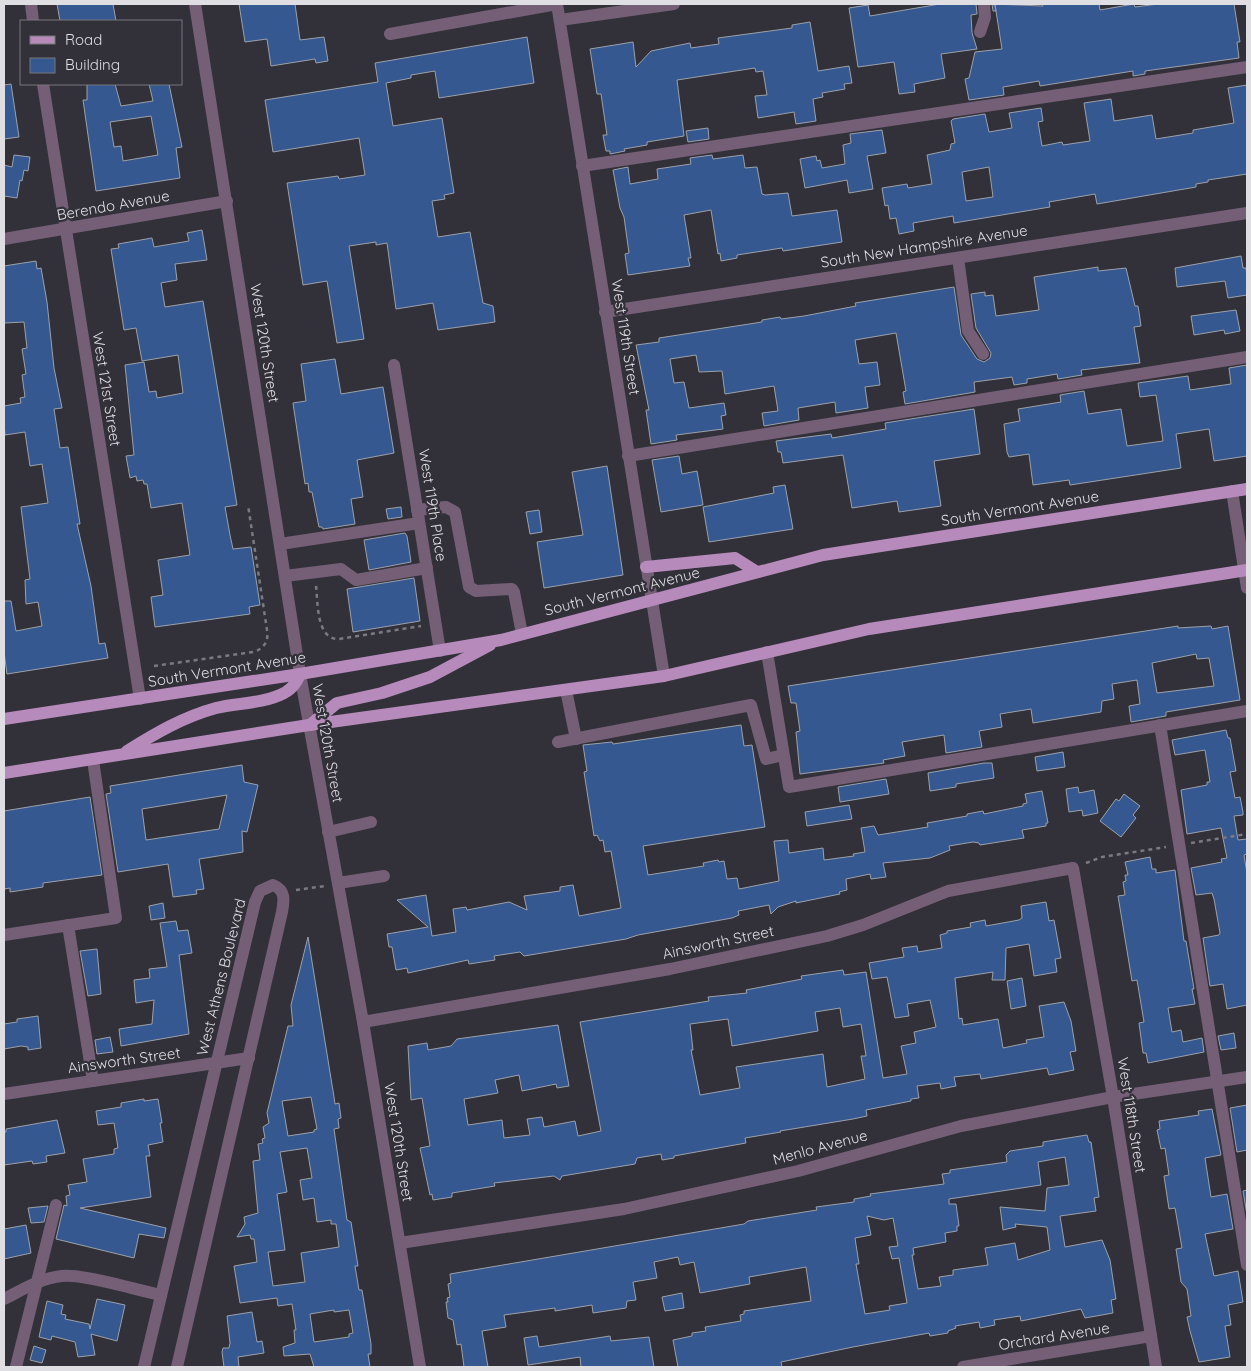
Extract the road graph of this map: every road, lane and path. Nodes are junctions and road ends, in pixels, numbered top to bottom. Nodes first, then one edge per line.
1 (31, 4) edge
2 (194, 4) edge
3 (557, 4) edge
4 (674, 4) edge
5 (984, 4) edge
6 (33, 20) edge
7 (560, 20) junction
8 (980, 32) dead end
9 (390, 34) dead end
10 (1247, 67) edge
11 (43, 85) edge
12 (582, 166) junction
13 (227, 201) junction
14 (1247, 213) edge
15 (66, 230) junction
16 (4, 240) edge
17 (958, 258) junction
18 (605, 312) junction
19 (983, 354) dead end
20 (1247, 357) edge
21 (394, 365) dead end
22 (628, 456) junction
23 (1247, 489) edge
24 (1232, 491) junction
25 (248, 505) dead end
26 (417, 510) junction
27 (419, 523) junction
28 (280, 544) junction
29 (646, 567) junction
30 (427, 568) junction
31 (1246, 571) edge
32 (757, 572) junction
33 (285, 576) junction
34 (314, 577) dead end
35 (1247, 588) edge
36 (651, 602) junction
37 (421, 626) dead end
38 (522, 634) junction
39 (501, 640) junction
40 (440, 651) junction
41 (767, 652) junction
42 (154, 666) dead end
43 (300, 674) junction
44 (664, 676) junction
45 (566, 690) junction
46 (140, 698) junction
47 (1247, 711) edge
48 (4, 719) edge
49 (309, 725) junction
50 (1160, 725) junction
51 (576, 738) junction
52 (558, 742) dead end
53 (121, 754) junction
54 (783, 755) junction
55 (93, 760) junction
56 (4, 773) edge
57 (371, 822) dead end
58 (328, 832) junction
59 (1247, 834) edge
60 (1180, 845) junction
61 (1073, 868) junction
62 (384, 876) dead end
63 (338, 883) junction
64 (283, 893) junction
65 (68, 925) junction
66 (4, 935) edge
67 (363, 1022) junction
68 (249, 1058) junction
69 (216, 1062) junction
70 (1247, 1077) edge
71 (93, 1081) junction
72 (1218, 1082) junction
73 (4, 1094) edge
74 (1113, 1097) junction
75 (56, 1206) dead end
76 (400, 1243) junction
77 (1247, 1266) edge
78 (36, 1284) junction
79 (161, 1296) junction
80 (4, 1299) edge
81 (1151, 1336) junction
82 (16, 1367) edge
83 (144, 1367) edge
84 (177, 1367) edge
85 (420, 1367) edge
86 (963, 1367) edge
87 (1156, 1367) edge

1 - 6 street
2 - 13 street, West 120th Street
3 - 7 street, West 119th Street
3 - 9 street
4 - 7 street
5 - 8 street
7 - 12 street, West 119th Street
10 - 12 street
11 - 15 street, West 121st Street
12 - 18 street, West 119th Street
13 - 15 street, Berendo Avenue
13 - 28 street, West 120th Street
14 - 17 street, South New Hampshire Avenue
15 - 16 street, Berendo Avenue
15 - 46 street, West 121st Street
17 - 18 street, South New Hampshire Avenue
17 - 19 street
18 - 22 street, West 119th Street
20 - 22 street
21 - 26 street, West 119th Place
22 - 29 street, West 119th Street
23 - 24 main road, South Vermont Avenue
24 - 31 street
24 - 32 main road, South Vermont Avenue
25 - 42 path
26 - 27 street, West 119th Place
26 - 38 street
27 - 28 street
27 - 30 street, West 119th Place
28 - 33 street, West 120th Street
29 - 32 main road
29 - 36 street, West 119th Street
30 - 33 street
30 - 40 street, West 119th Place
31 - 35 street
31 - 41 main road
32 - 36 main road, South Vermont Avenue
33 - 43 street, West 120th Street
34 - 37 path
36 - 38 main road, South Vermont Avenue
36 - 44 street, West 119th Street
38 - 39 main road, South Vermont Avenue
39 - 40 main road, South Vermont Avenue
39 - 49 main road
40 - 43 main road, South Vermont Avenue
41 - 44 main road
41 - 54 street
43 - 46 main road, South Vermont Avenue
43 - 49 street, West 120th Street
43 - 53 main road
44 - 45 main road
45 - 49 main road
45 - 51 street
46 - 48 main road, South Vermont Avenue
47 - 50 street
49 - 53 main road
49 - 58 street, West 120th Street
50 - 54 street
50 - 60 street
51 - 52 street
51 - 54 street
53 - 55 main road
55 - 56 main road
55 - 65 street
57 - 58 street
58 - 63 street, West 120th Street
59 - 60 path
60 - 61 path
60 - 72 street
61 - 67 street, Ainsworth Street
61 - 74 street, West 118th Street
62 - 63 street
63 - 64 path
63 - 67 street, West 120th Street
64 - 68 street
64 - 69 street, West Athens Boulevard
65 - 66 street
65 - 71 street
67 - 76 street, West 120th Street
68 - 69 street, Ainsworth Street
68 - 84 street
69 - 71 street, Ainsworth Street
69 - 79 street, West Athens Boulevard
70 - 72 street, Menlo Avenue
71 - 73 street, Ainsworth Street
72 - 74 street, Menlo Avenue
72 - 77 street
74 - 76 street, Menlo Avenue
74 - 81 street, West 118th Street
75 - 78 street
76 - 85 street, West 120th Street
78 - 79 street
78 - 80 street
78 - 82 street
79 - 83 street, West Athens Boulevard
81 - 86 street, Orchard Avenue
81 - 87 street, West 118th Street

